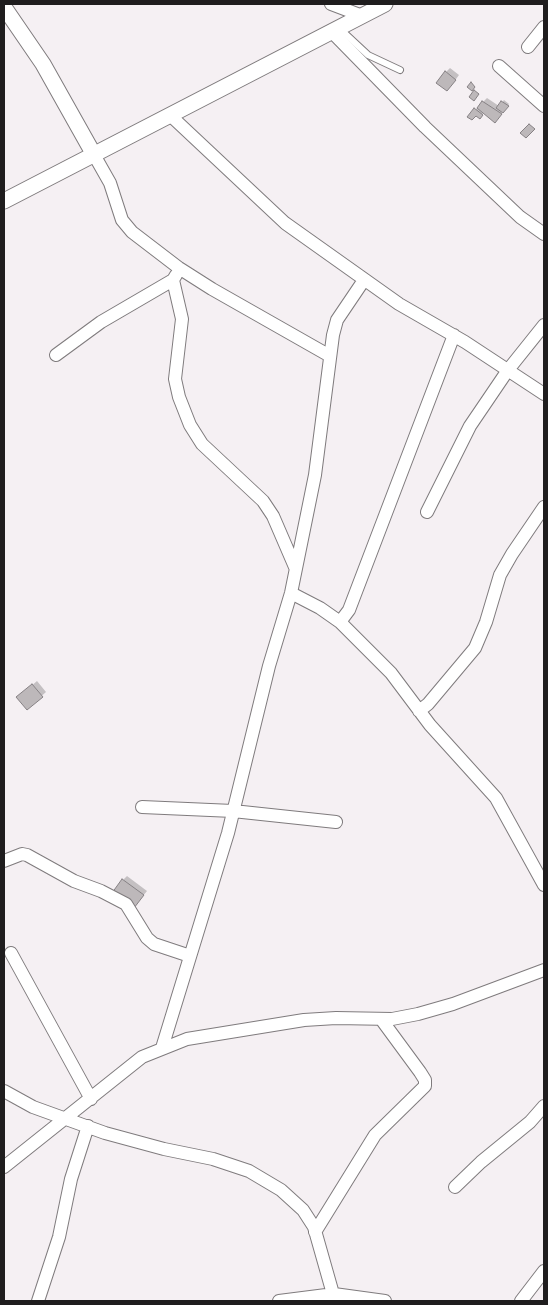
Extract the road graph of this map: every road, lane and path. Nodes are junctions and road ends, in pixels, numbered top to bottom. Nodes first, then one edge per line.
1 (331, 4) edge
2 (385, 4) edge
3 (4, 7) edge
4 (360, 15) junction
5 (544, 27) edge
6 (335, 29) junction
7 (528, 47) dead end
8 (499, 66) dead end
9 (400, 70) dead end
10 (544, 106) edge
11 (171, 116) junction
12 (93, 153) junction
13 (4, 201) edge
14 (544, 234) edge
15 (179, 268) junction
16 (173, 280) junction
17 (364, 280) junction
18 (544, 325) edge
19 (454, 335) junction
20 (56, 355) dead end
21 (330, 356) junction
22 (508, 370) junction
23 (544, 394) edge
24 (544, 507) edge
25 (427, 512) dead end
26 (295, 567) junction
27 (291, 593) junction
28 (340, 622) junction
29 (419, 711) junction
30 (142, 807) dead end
31 (234, 811) junction
32 (336, 822) dead end
33 (4, 861) edge
34 (544, 885) edge
35 (11, 953) dead end
36 (190, 956) junction
37 (544, 970) edge
38 (381, 1019) junction
39 (162, 1048) junction
40 (4, 1091) edge
41 (91, 1099) junction
42 (544, 1106) edge
43 (66, 1118) junction
44 (88, 1126) junction
45 (4, 1167) edge
46 (455, 1187) dead end
47 (316, 1232) junction
48 (544, 1271) edge
49 (335, 1298) edge
50 (38, 1301) edge
51 (279, 1301) edge
52 (385, 1301) edge
53 (521, 1301) edge

1 - 4 street
2 - 4 street
3 - 12 street
4 - 6 street
5 - 7 street
6 - 9 lane
6 - 11 street
6 - 14 street
8 - 10 street
11 - 12 street
11 - 17 street
12 - 13 street
12 - 15 street
15 - 16 street
15 - 21 street
16 - 20 street
16 - 26 street
17 - 19 street
17 - 21 street
18 - 22 street
19 - 22 street
19 - 28 street
21 - 26 street
22 - 23 street
22 - 25 street
24 - 29 street
26 - 27 street
27 - 28 street
27 - 31 street
28 - 29 street
29 - 34 street
30 - 31 street
31 - 32 street
31 - 36 street
33 - 36 street
35 - 41 street
36 - 39 street
37 - 38 street
38 - 39 street
38 - 47 street
39 - 41 street
40 - 43 street
41 - 43 street
42 - 46 street
43 - 44 street
43 - 45 street
44 - 47 street
44 - 50 street
47 - 49 street
48 - 53 street
49 - 51 street
49 - 52 street

